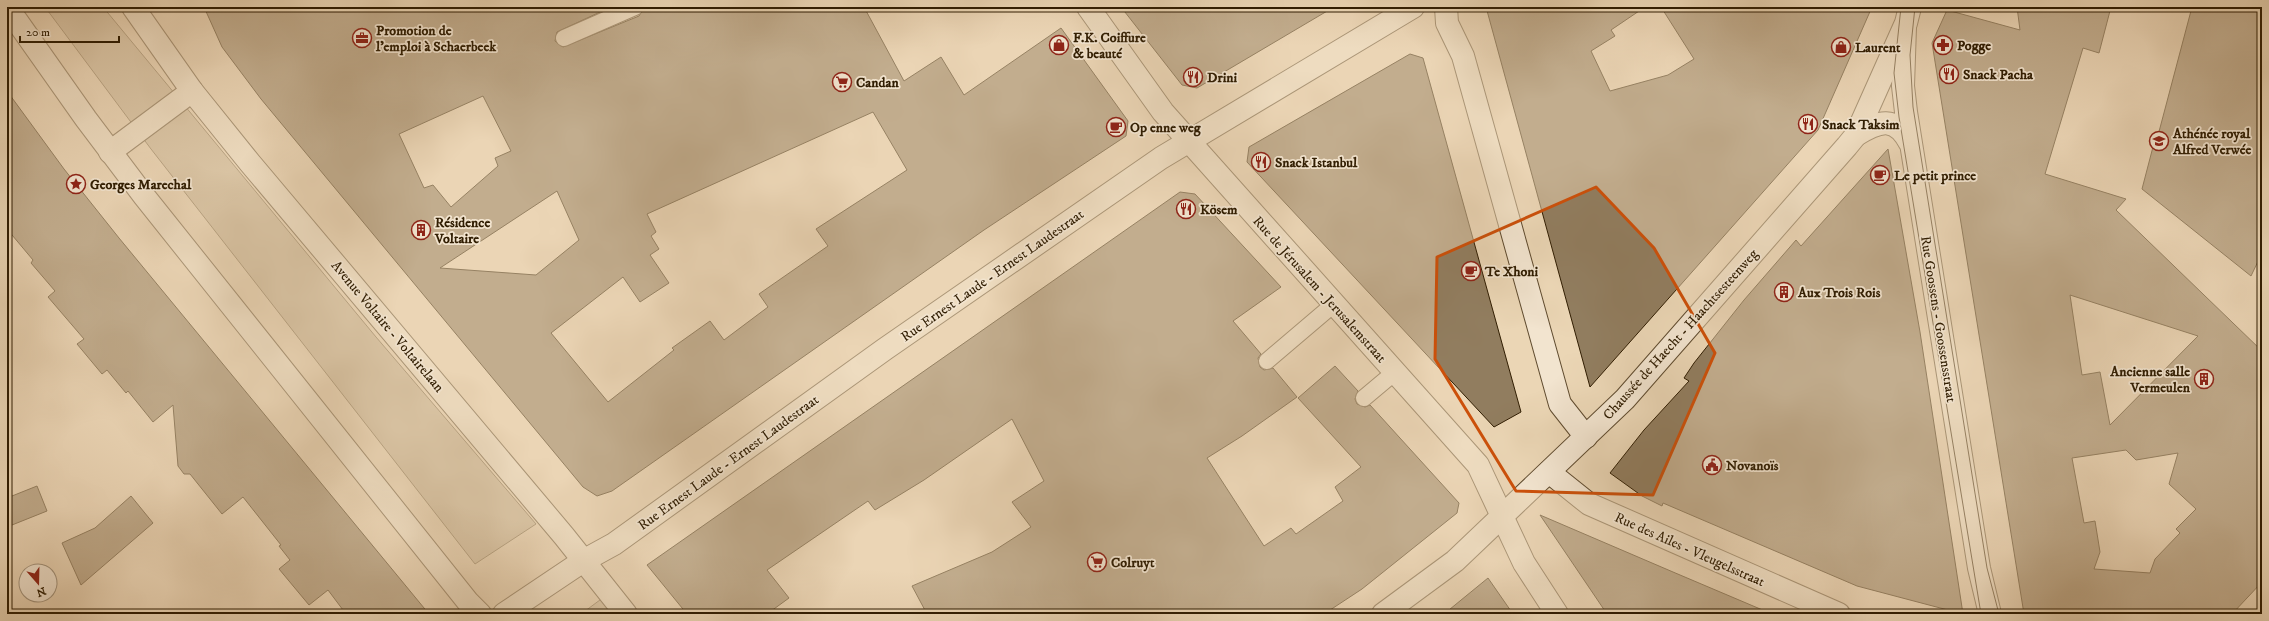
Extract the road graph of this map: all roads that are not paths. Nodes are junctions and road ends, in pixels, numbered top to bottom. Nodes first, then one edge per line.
1 (8, 7) edge
2 (133, 7) edge
3 (635, 7) edge
4 (1088, 7) edge
5 (1413, 7) edge
6 (1446, 7) edge
7 (1908, 15) edge
8 (564, 38) dead end
9 (192, 91) junction
10 (1856, 135) junction
11 (1189, 141) junction
12 (1910, 143) junction
13 (110, 152) junction
14 (1334, 304) junction
15 (1267, 361) dead end
16 (1395, 372) junction
17 (1364, 398) dead end
18 (1586, 437) junction
19 (1549, 472) junction
20 (1502, 516) junction
21 (583, 561) junction
22 (480, 614) edge
23 (504, 614) edge
24 (626, 614) edge
25 (1383, 614) edge
26 (1557, 614) edge
27 (1839, 614) edge
28 (1990, 614) edge

1 - 13 street
2 - 9 street, Avenue Voltaire - Voltairelaan
3 - 8 lane
4 - 11 street, Rue de Jérusalem - Jerusalemstraat
5 - 11 street, Rue Ernest Laude - Ernest Laudestraat
6 - 18 street
7 - 10 street, Chaussée de Haecht - Haachtsesteenweg
7 - 12 street, Rue Goossens - Goossensstraat
9 - 13 street
9 - 21 street, Avenue Voltaire - Voltairelaan
10 - 12 street, Chaussée de Haecht - Haachtsesteenweg
10 - 18 street, Chaussée de Haecht - Haachtsesteenweg
11 - 14 street, Rue de Jérusalem - Jerusalemstraat
11 - 21 street, Rue Ernest Laude - Ernest Laudestraat
12 - 28 street, Rue Goossens - Goossensstraat
13 - 22 street
14 - 15 lane
14 - 16 street, Rue de Jérusalem - Jerusalemstraat
16 - 17 lane
16 - 20 street, Rue de Jérusalem - Jerusalemstraat
18 - 19 street, Chaussée de Haecht - Haachtsesteenweg
19 - 20 street, Chaussée de Haecht - Haachtsesteenweg
19 - 27 street, Rue des Ailes - Vleugelsstraat
20 - 25 street, Chaussée de Haecht - Haachtsesteenweg
20 - 26 street, Rue de Jérusalem - Jerusalemstraat
21 - 23 street
21 - 24 street, Avenue Voltaire - Voltairelaan

